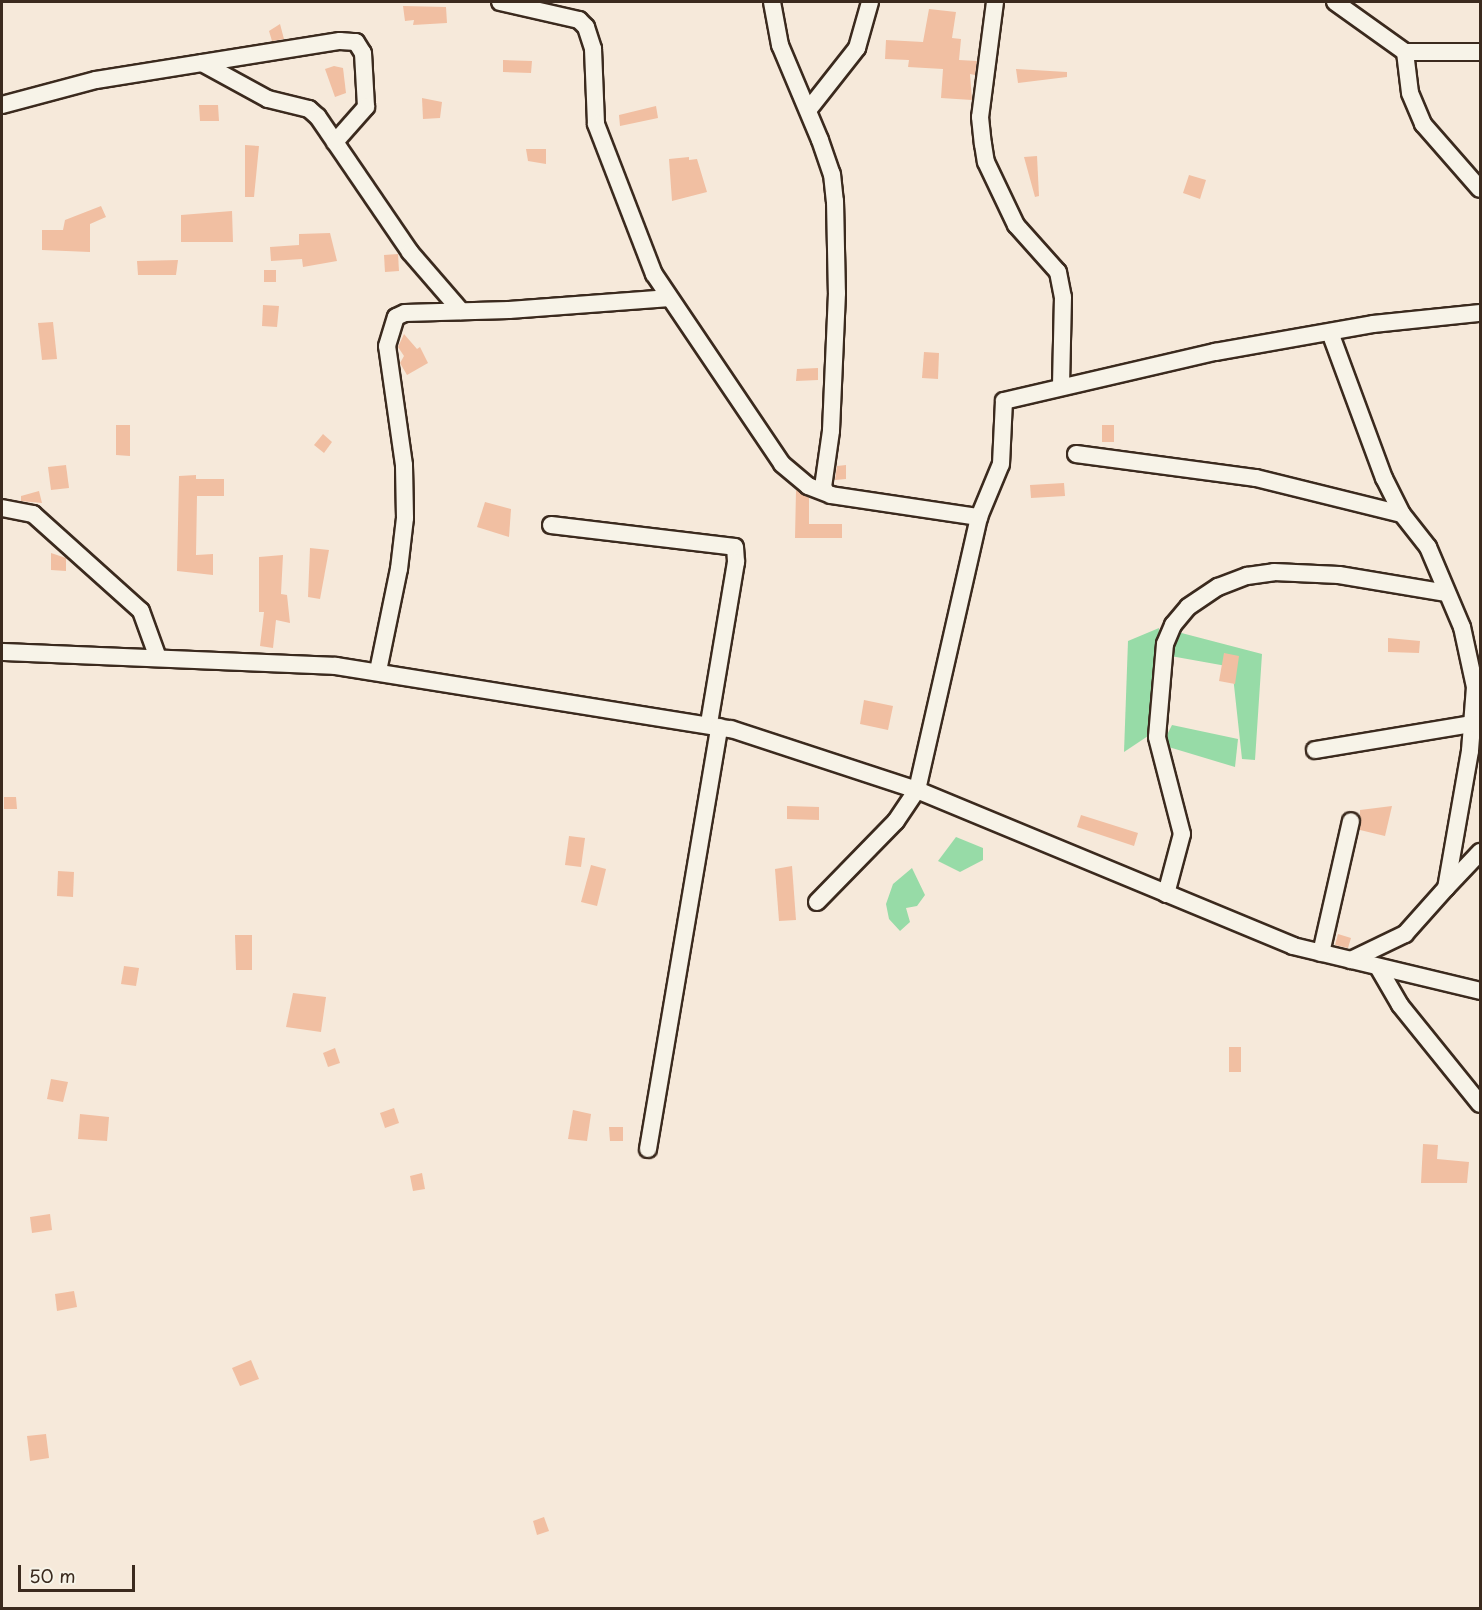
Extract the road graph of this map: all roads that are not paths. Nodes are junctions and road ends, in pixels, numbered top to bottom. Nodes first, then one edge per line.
1 (500, 2) edge
2 (772, 2) edge
3 (870, 2) edge
4 (995, 2) edge
5 (1335, 2) edge
6 (1405, 52) junction
7 (1480, 52) edge
8 (202, 63) junction
9 (2, 105) edge
10 (809, 110) junction
11 (335, 142) junction
12 (1480, 189) edge
13 (667, 298) junction
14 (461, 311) junction
15 (1480, 314) edge
16 (1331, 334) junction
17 (1061, 387) junction
18 (1076, 454) dead end
19 (826, 492) junction
20 (2, 508) edge
21 (1402, 514) junction
22 (979, 517) junction
23 (551, 525) dead end
24 (1447, 593) junction
25 (2, 652) edge
26 (158, 658) junction
27 (378, 671) junction
28 (1472, 724) junction
29 (714, 725) junction
30 (1315, 750) dead end
31 (917, 790) junction
32 (1351, 821) dead end
33 (1480, 852) edge
34 (1446, 888) junction
35 (1166, 894) junction
36 (817, 902) dead end
37 (1321, 953) junction
38 (1352, 960) junction
39 (1378, 967) junction
40 (1480, 991) edge
41 (1480, 1104) edge
42 (648, 1149) dead end

1 - 13 street
2 - 10 street
3 - 10 street
4 - 17 street
5 - 6 street
6 - 7 street
6 - 12 street
8 - 9 street
8 - 11 street
8 - 11 street
10 - 19 street
11 - 14 street
13 - 14 street
13 - 19 street
14 - 27 street
15 - 16 street
16 - 17 street
16 - 21 street
17 - 22 street
18 - 21 street
19 - 22 street
20 - 26 street
21 - 24 street
22 - 31 street
23 - 29 street
24 - 28 street
24 - 35 street
25 - 26 street
26 - 27 street
27 - 29 street
28 - 30 street
28 - 34 street
29 - 31 street
29 - 42 street
31 - 35 street
31 - 36 street
32 - 37 street
33 - 34 street
34 - 38 street
35 - 37 street
37 - 38 street
38 - 39 street
39 - 40 street
39 - 41 street

